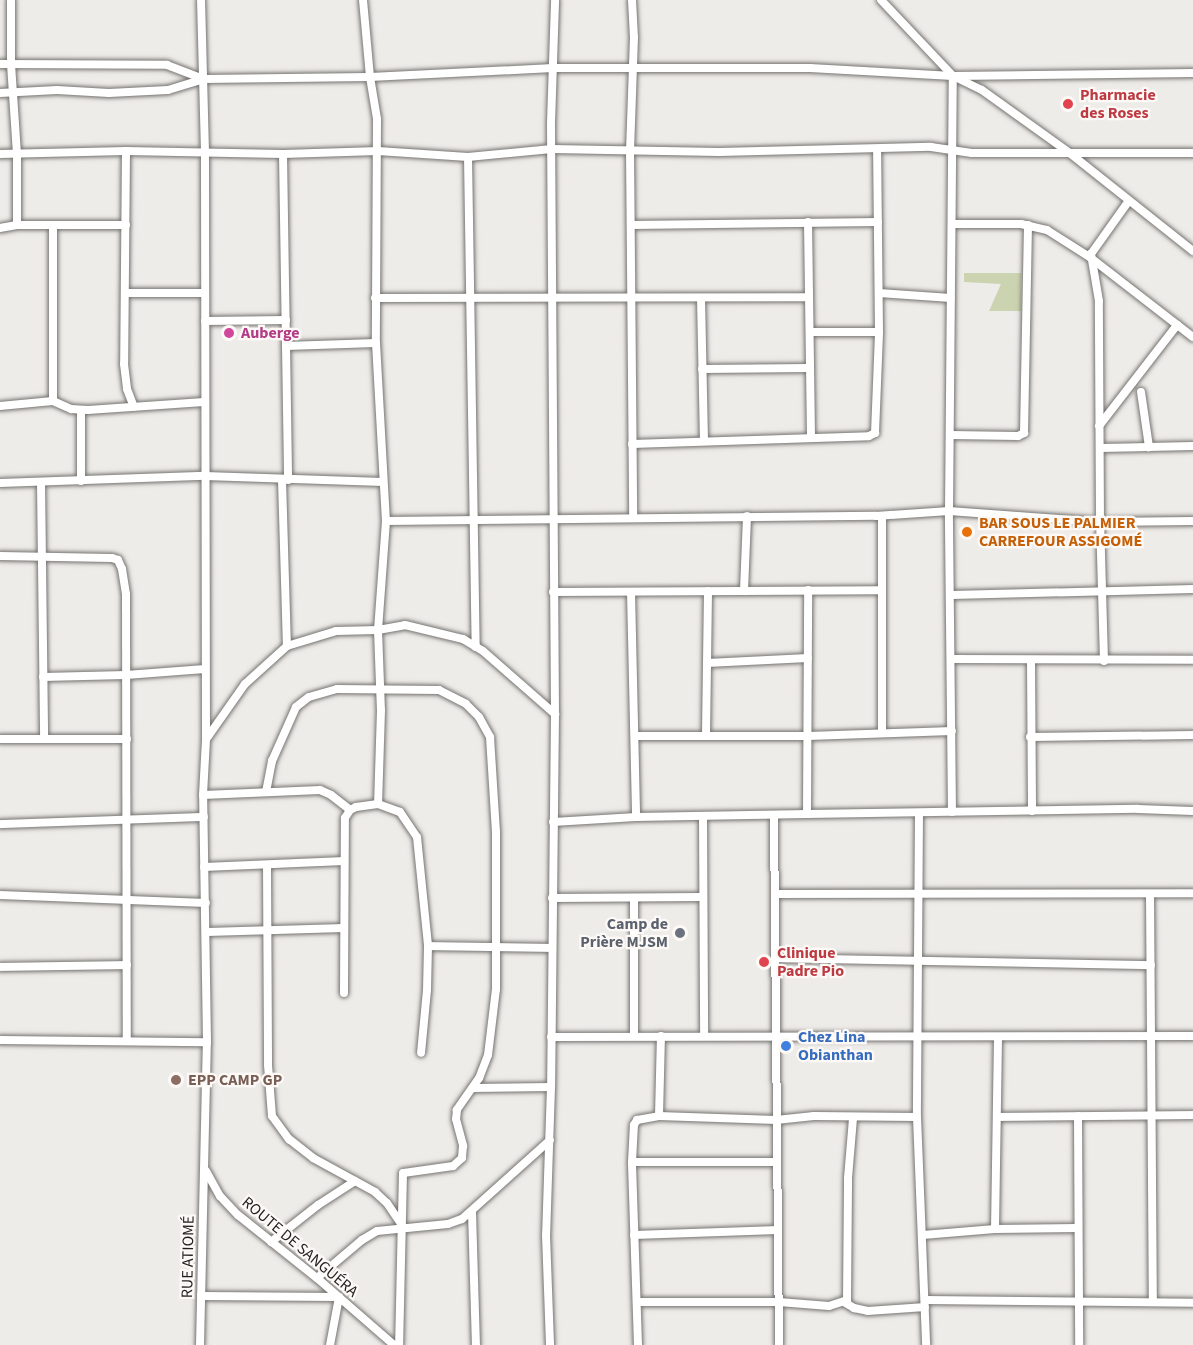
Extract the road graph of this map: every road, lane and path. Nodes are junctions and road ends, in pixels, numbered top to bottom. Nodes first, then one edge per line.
1 (11, 0) edge
2 (201, 0) edge
3 (363, 0) edge
4 (555, 0) edge
5 (632, 0) edge
6 (881, 0) edge
7 (0, 64) edge
8 (11, 64) junction
9 (553, 69) junction
10 (633, 70) junction
11 (1193, 73) edge
12 (953, 76) junction
13 (369, 77) junction
14 (203, 79) junction
15 (0, 93) edge
16 (13, 93) junction
17 (552, 149) junction
18 (877, 149) junction
19 (630, 150) junction
20 (126, 151) junction
21 (205, 152) junction
22 (378, 152) junction
23 (953, 152) junction
24 (1193, 153) edge
25 (0, 154) edge
26 (283, 154) junction
27 (1071, 154) junction
28 (17, 155) junction
29 (468, 157) junction
30 (1128, 202) junction
31 (808, 222) junction
32 (878, 222) junction
33 (952, 224) junction
34 (17, 225) junction
35 (53, 225) junction
36 (126, 225) junction
37 (631, 225) junction
38 (1028, 225) junction
39 (0, 228) edge
40 (1193, 250) edge
41 (1091, 258) junction
42 (126, 293) junction
43 (205, 293) junction
44 (879, 293) junction
45 (469, 296) junction
46 (554, 296) junction
47 (631, 297) junction
48 (809, 297) junction
49 (375, 298) junction
50 (701, 298) junction
51 (951, 298) junction
52 (286, 320) junction
53 (205, 321) junction
54 (1177, 325) junction
55 (810, 332) junction
56 (879, 332) junction
57 (1193, 337) edge
58 (376, 344) junction
59 (286, 346) junction
60 (809, 368) junction
61 (702, 369) junction
62 (1141, 392) dead end
63 (53, 401) junction
64 (204, 402) junction
65 (0, 405) edge
66 (134, 407) junction
67 (81, 410) junction
68 (1099, 426) junction
69 (951, 435) junction
70 (812, 438) junction
71 (704, 441) junction
72 (632, 444) junction
73 (1193, 446) edge
74 (1100, 447) junction
75 (1149, 447) junction
76 (206, 476) junction
77 (285, 480) junction
78 (81, 481) junction
79 (40, 482) junction
80 (0, 483) edge
81 (383, 483) junction
82 (949, 511) junction
83 (747, 516) junction
84 (882, 516) junction
85 (552, 517) junction
86 (633, 518) junction
87 (386, 521) junction
88 (474, 521) junction
89 (1193, 521) edge
90 (1100, 522) junction
91 (42, 555) junction
92 (0, 556) edge
93 (1193, 589) edge
94 (808, 590) junction
95 (881, 590) junction
96 (1103, 590) junction
97 (708, 591) junction
98 (744, 591) junction
99 (553, 592) junction
100 (631, 592) junction
101 (952, 595) junction
102 (378, 630) junction
103 (287, 646) junction
104 (476, 647) junction
105 (808, 658) junction
106 (952, 659) junction
107 (1193, 660) edge
108 (1031, 661) junction
109 (1104, 661) junction
110 (707, 663) junction
111 (205, 669) junction
112 (126, 675) junction
113 (43, 677) junction
114 (380, 691) junction
115 (555, 714) junction
116 (952, 731) junction
117 (882, 733) junction
118 (706, 735) junction
119 (1193, 735) edge
120 (635, 736) junction
121 (808, 736) junction
122 (1030, 737) junction
123 (0, 739) edge
124 (44, 739) junction
125 (127, 739) junction
126 (206, 739) junction
127 (266, 792) junction
128 (204, 795) junction
129 (378, 804) junction
130 (350, 810) junction
131 (1032, 811) junction
132 (952, 812) junction
133 (1193, 812) edge
134 (919, 813) junction
135 (807, 814) junction
136 (774, 816) junction
137 (204, 817) junction
138 (636, 817) junction
139 (703, 817) junction
140 (128, 819) junction
141 (553, 822) junction
142 (0, 824) edge
143 (344, 861) junction
144 (267, 865) junction
145 (204, 867) junction
146 (920, 893) junction
147 (1193, 893) edge
148 (775, 894) junction
149 (1150, 894) junction
150 (0, 895) edge
151 (702, 897) junction
152 (552, 898) junction
153 (634, 898) junction
154 (128, 900) junction
155 (206, 903) junction
156 (344, 928) junction
157 (207, 932) junction
158 (267, 932) junction
159 (428, 946) junction
160 (496, 947) junction
161 (552, 948) junction
162 (775, 958) junction
163 (918, 961) junction
164 (127, 965) junction
165 (1151, 965) junction
166 (0, 967) edge
167 (344, 993) dead end
168 (634, 1035) junction
169 (662, 1036) junction
170 (704, 1036) junction
171 (919, 1036) junction
172 (1193, 1036) edge
173 (551, 1037) junction
174 (998, 1037) junction
175 (1152, 1037) junction
176 (776, 1038) junction
177 (0, 1040) edge
178 (127, 1041) junction
179 (207, 1042) junction
180 (421, 1053) dead end
181 (550, 1087) junction
182 (473, 1088) junction
183 (1193, 1115) edge
184 (659, 1116) junction
185 (1078, 1116) junction
186 (1152, 1116) junction
187 (917, 1117) junction
188 (997, 1117) junction
189 (853, 1118) junction
190 (776, 1120) junction
191 (550, 1140) junction
192 (632, 1162) junction
193 (777, 1162) junction
194 (205, 1170) junction
195 (355, 1181) junction
196 (472, 1212) junction
197 (404, 1228) junction
198 (1077, 1228) junction
199 (995, 1229) junction
200 (778, 1230) junction
201 (634, 1235) junction
202 (923, 1235) junction
203 (271, 1242) junction
204 (317, 1278) junction
205 (201, 1296) junction
206 (339, 1297) junction
207 (637, 1302) junction
208 (779, 1302) junction
209 (844, 1302) junction
210 (1078, 1302) junction
211 (1153, 1302) junction
212 (1193, 1303) edge
213 (925, 1304) junction
214 (200, 1345) edge
215 (330, 1345) edge
216 (394, 1345) edge
217 (399, 1345) edge
218 (476, 1345) edge
219 (550, 1345) edge
220 (638, 1345) edge
221 (779, 1345) edge
222 (926, 1345) edge
223 (1079, 1345) edge

1 - 8 street
2 - 14 street
3 - 13 street
4 - 9 street
5 - 10 street
6 - 12 street
7 - 8 street
8 - 14 street
8 - 16 street
9 - 10 street
9 - 13 street
9 - 17 street
10 - 12 street
10 - 19 street
11 - 12 street
12 - 23 street
12 - 27 street
13 - 14 street
13 - 22 street
14 - 16 street
14 - 21 street
15 - 16 street
16 - 28 street
17 - 19 street
17 - 29 street
17 - 46 street
18 - 19 street
18 - 23 street
18 - 32 street
19 - 37 street
20 - 21 street
20 - 28 street
20 - 36 street
21 - 26 street
21 - 43 street
22 - 26 street
22 - 29 street
22 - 49 street
23 - 27 street
23 - 33 street
24 - 27 street
25 - 28 street
26 - 52 street
27 - 30 street
28 - 34 street
29 - 45 street
30 - 40 street
30 - 41 street
31 - 32 street
31 - 37 street
31 - 48 street
32 - 44 street
33 - 38 street
33 - 51 street
34 - 35 street
34 - 39 street
35 - 36 street
35 - 63 street
36 - 42 street
37 - 47 street
38 - 41 street
38 - 69 street
41 - 54 street
41 - 68 street
42 - 43 street
42 - 66 street
43 - 53 street
44 - 51 street
44 - 56 street
45 - 46 street
45 - 49 street
45 - 88 street
46 - 47 street
46 - 85 street
47 - 50 street
47 - 72 street
48 - 50 street
48 - 55 street
49 - 58 street
50 - 61 street
51 - 69 street
52 - 53 street
52 - 59 street
53 - 64 street
54 - 57 street
54 - 68 street
55 - 56 street
55 - 60 street
56 - 70 street
58 - 59 street
58 - 81 street
59 - 77 street
60 - 61 street
60 - 70 street
61 - 71 street
62 - 75 street
63 - 65 street
63 - 67 street
64 - 66 street
64 - 76 street
66 - 67 street
67 - 78 street
68 - 74 street
69 - 82 street
70 - 71 street
71 - 72 street
72 - 86 street
73 - 75 street
74 - 75 street
74 - 90 street
76 - 77 street
76 - 78 street
76 - 111 street
77 - 81 street
77 - 103 street
78 - 79 street
79 - 80 street
79 - 91 street
81 - 87 street
82 - 84 street
82 - 90 street
82 - 101 street
83 - 84 street
83 - 86 street
83 - 98 street
84 - 95 street
85 - 86 street
85 - 88 street
85 - 99 street
87 - 88 street
87 - 102 street
88 - 104 street
89 - 90 street
90 - 96 street
91 - 92 street
91 - 112 street
91 - 113 street
93 - 96 street
94 - 95 street
94 - 98 street
94 - 105 street
95 - 117 street
96 - 101 street
96 - 109 street
97 - 98 street
97 - 100 street
97 - 110 street
99 - 100 street
99 - 115 street
100 - 120 street
101 - 106 street
102 - 103 street
102 - 104 street
102 - 114 street
103 - 126 street
104 - 115 street
105 - 110 street
105 - 121 street
106 - 108 street
106 - 116 street
107 - 109 street
108 - 109 street
108 - 122 street
110 - 118 street
111 - 112 street
111 - 126 street
112 - 113 street
112 - 125 street
113 - 124 street
114 - 127 street
114 - 129 street
114 - 160 street
115 - 141 street
116 - 117 street
116 - 132 street
117 - 121 street
118 - 120 street
118 - 121 street
119 - 122 street
120 - 138 street
121 - 135 street
122 - 131 street
123 - 124 street
124 - 125 street
125 - 140 street
126 - 128 street
127 - 128 street
127 - 130 street
128 - 137 street
129 - 130 street
129 - 159 street
130 - 143 street
131 - 132 street
131 - 133 street
132 - 134 street
134 - 135 street
134 - 146 street
135 - 136 street
136 - 139 street
136 - 148 street
137 - 140 street
137 - 145 street
138 - 139 street
138 - 141 street
139 - 151 street
140 - 142 street
140 - 154 street
141 - 152 street
143 - 144 street
143 - 156 street
144 - 145 street
144 - 158 street
145 - 155 street
146 - 148 street
146 - 149 street
146 - 163 street
147 - 149 street
148 - 162 street
149 - 165 street
150 - 154 street
151 - 153 street
151 - 170 street
152 - 153 street
152 - 161 street
153 - 168 street
154 - 155 street
154 - 164 street
155 - 157 street
156 - 158 street
156 - 167 street
157 - 158 street
157 - 179 street
158 - 195 street
159 - 160 street
159 - 180 street
160 - 161 street
160 - 182 street
161 - 173 street
162 - 163 street
162 - 176 street
163 - 165 street
163 - 171 street
164 - 166 street
164 - 178 street
165 - 175 street
168 - 169 street
168 - 173 street
169 - 170 street
169 - 184 street
170 - 176 street
171 - 174 street
171 - 176 street
171 - 187 street
172 - 175 street
173 - 181 street
174 - 175 street
174 - 188 street
175 - 186 street
176 - 190 street
177 - 178 street
178 - 179 street
179 - 194 street
181 - 182 street
181 - 191 street
182 - 197 street
183 - 186 street
184 - 190 street
184 - 192 street
185 - 186 street
185 - 188 street
185 - 198 street
186 - 211 street
187 - 189 street
187 - 202 street
188 - 199 street
189 - 190 street
189 - 209 street
190 - 193 street
191 - 196 street
191 - 219 street
192 - 193 street
192 - 201 street
193 - 200 street
194 - 203 street, ROUTE DE SANGUÉRA
194 - 205 street, RUE ATIOMÉ
195 - 197 street
195 - 203 street
196 - 197 street
196 - 218 street
197 - 204 street
197 - 217 street
198 - 199 street
198 - 210 street
199 - 202 street
200 - 201 street
200 - 208 street
201 - 207 street
202 - 213 street
203 - 204 street, ROUTE DE SANGUÉRA
204 - 206 street, ROUTE DE SANGUÉRA
205 - 206 street
205 - 214 street, RUE ATIOMÉ
206 - 215 street
206 - 216 street, ROUTE DE SANGUÉRA
207 - 208 street
207 - 220 street
208 - 209 street
208 - 221 street
209 - 213 street
210 - 211 street
210 - 213 street
210 - 223 street
211 - 212 street
213 - 222 street

